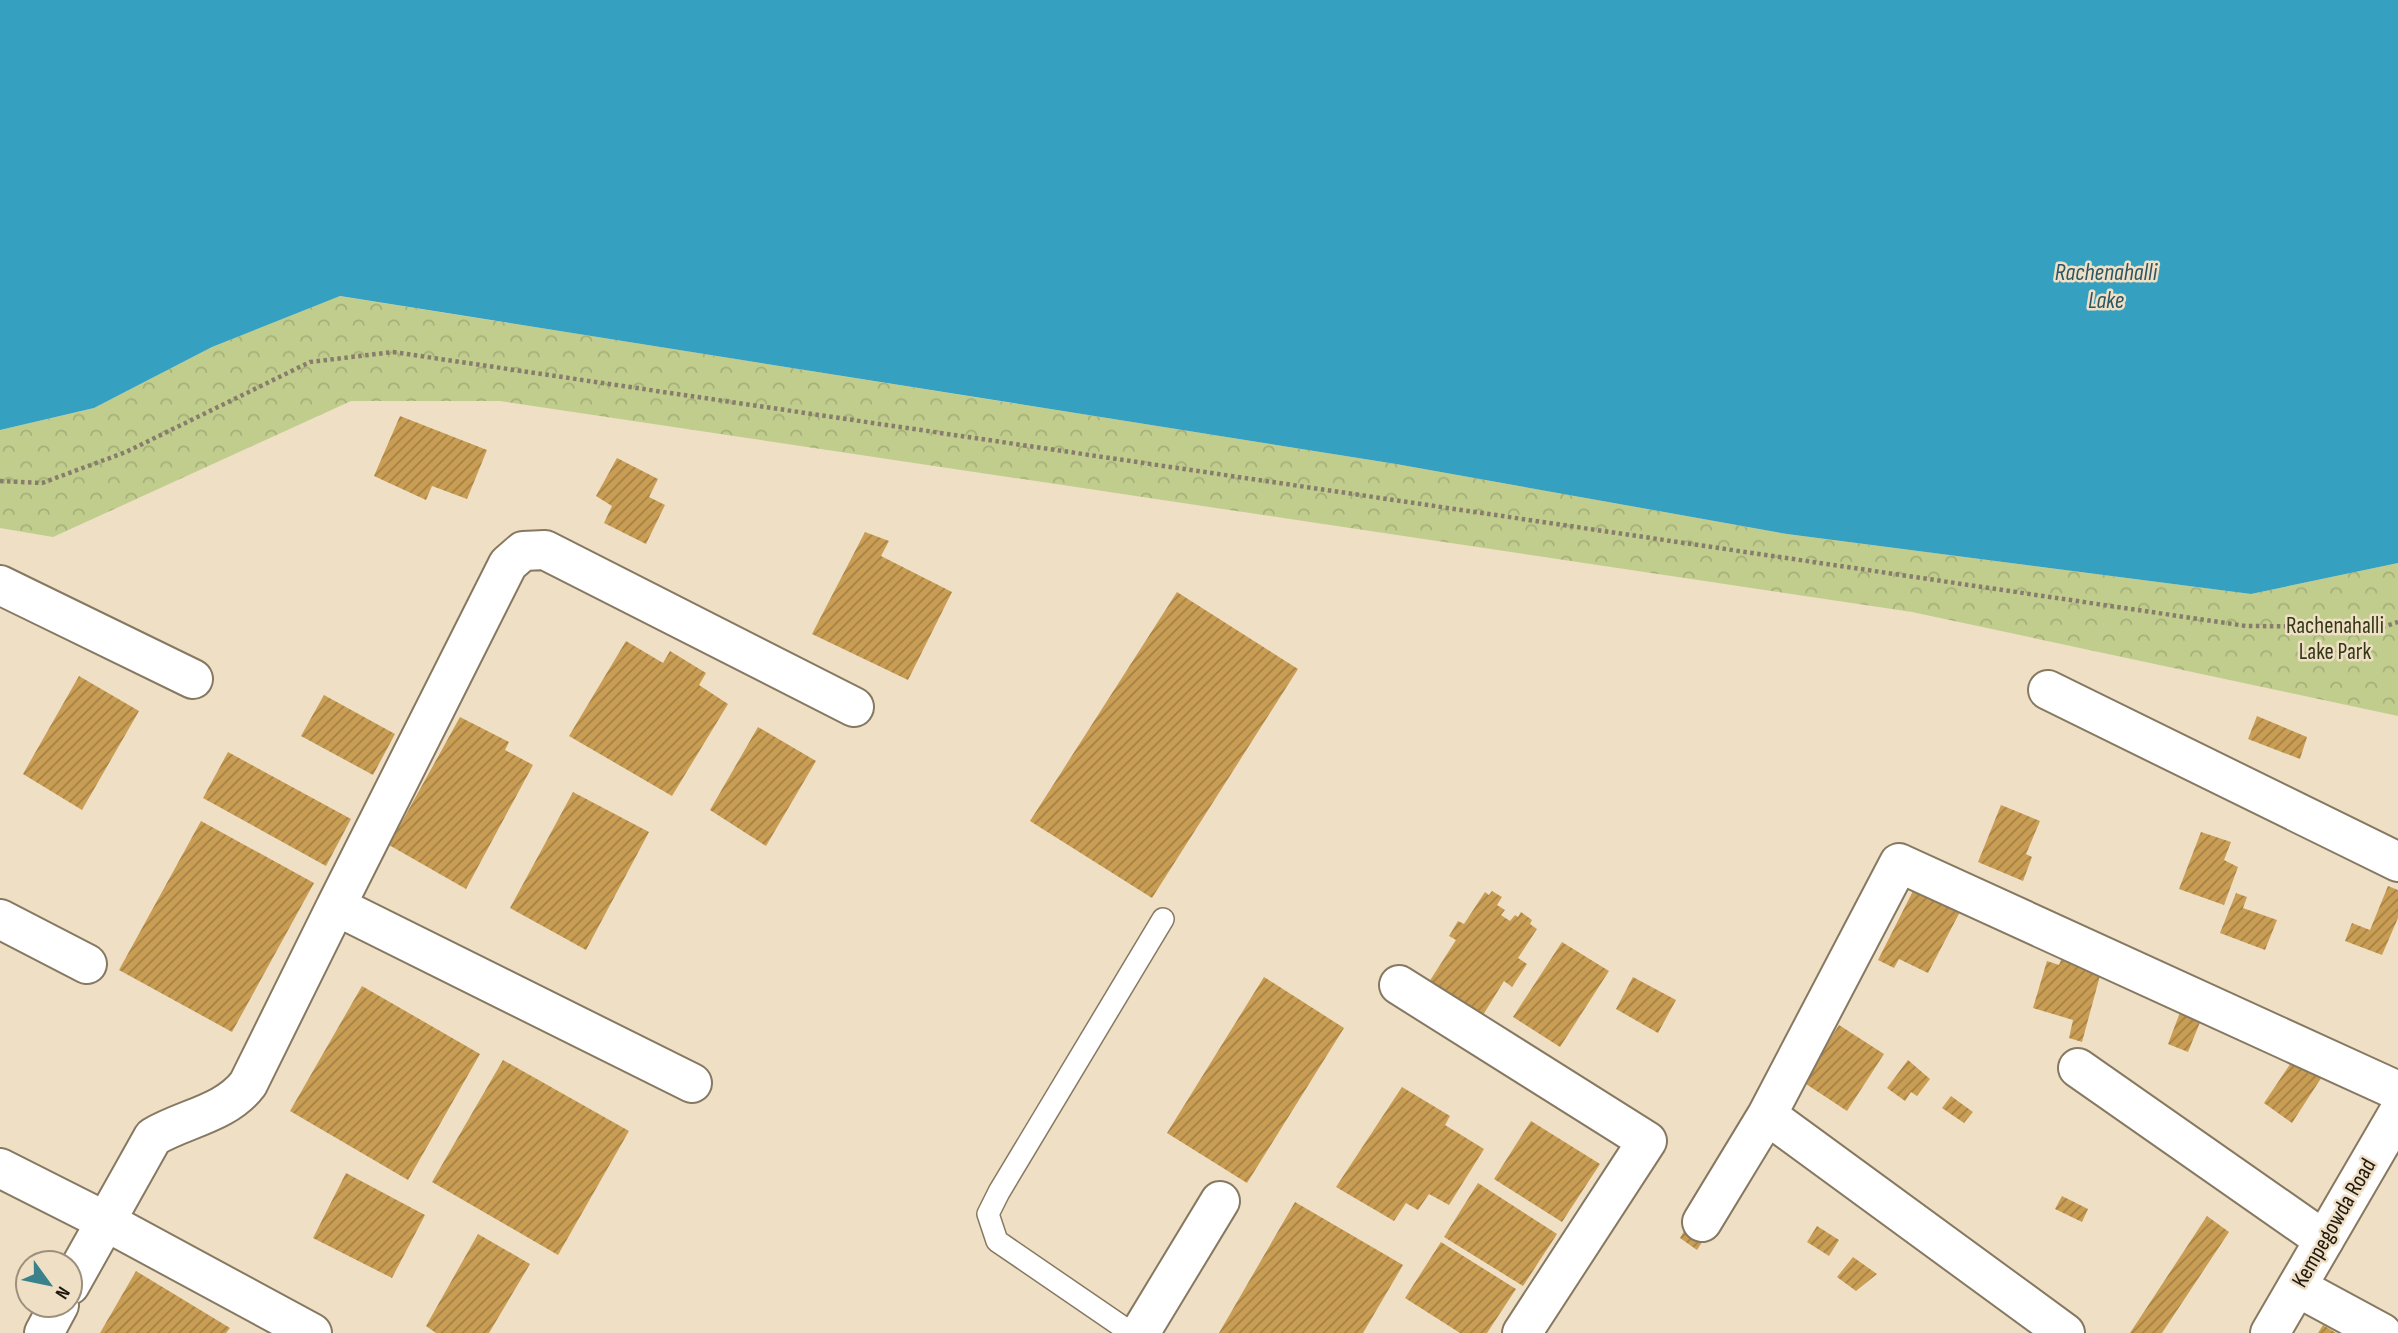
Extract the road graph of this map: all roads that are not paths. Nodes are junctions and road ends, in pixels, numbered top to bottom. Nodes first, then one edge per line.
1 (0, 585) edge
2 (193, 679) dead end
3 (2048, 690) dead end
4 (854, 707) dead end
5 (2398, 862) edge
6 (335, 906) junction
7 (0, 919) edge
8 (1163, 919) dead end
9 (87, 964) dead end
10 (1399, 985) dead end
11 (2078, 1068) dead end
12 (692, 1083) dead end
13 (2398, 1091) edge
14 (1767, 1115) junction
15 (2394, 1128) edge
16 (0, 1168) edge
17 (1220, 1201) dead end
18 (105, 1222) junction
19 (1702, 1222) dead end
20 (2324, 1240) junction
21 (84, 1260) edge
22 (2297, 1287) junction
23 (1127, 1332) edge
24 (312, 1333) edge
25 (1522, 1333) edge
26 (2065, 1333) edge
27 (2270, 1333) edge
28 (2382, 1333) edge

1 - 2 street
3 - 5 street
4 - 6 street
6 - 12 street
6 - 18 street
7 - 9 street
8 - 23 lane
10 - 25 street
11 - 20 street
13 - 14 street
14 - 19 street
14 - 26 street
15 - 20 street, Kempegowda Road
16 - 18 street
17 - 23 street
18 - 21 street
18 - 24 street
20 - 22 street, Kempegowda Road
22 - 27 street, Kempegowda Road
22 - 28 street

